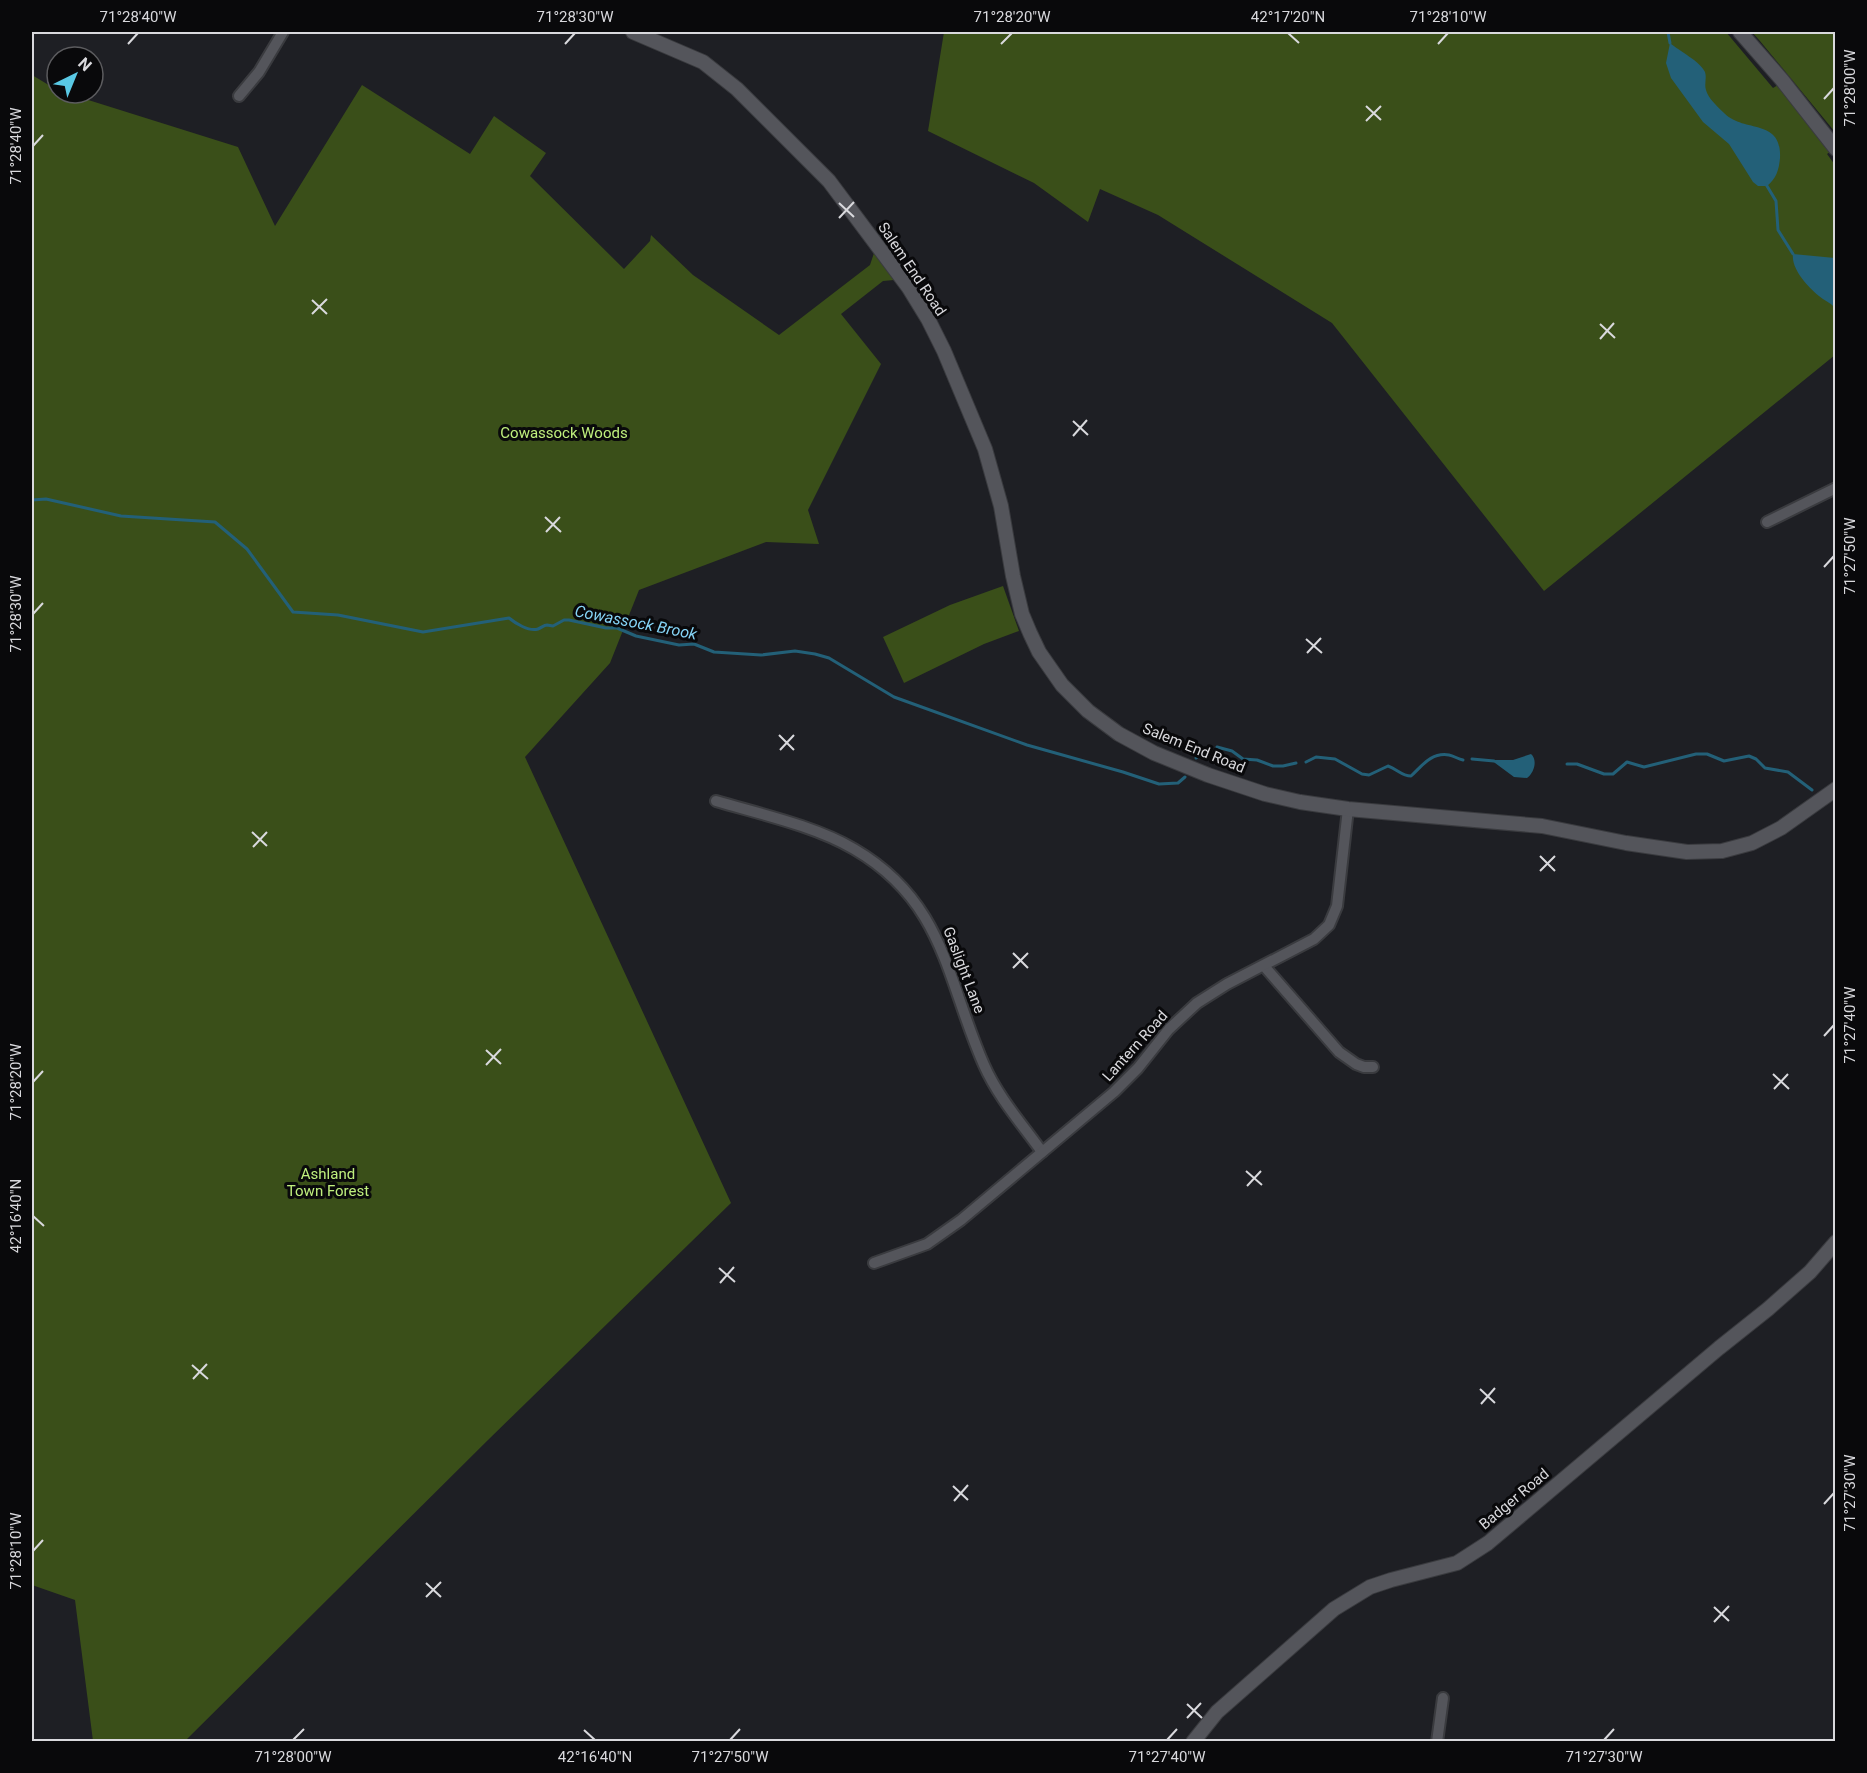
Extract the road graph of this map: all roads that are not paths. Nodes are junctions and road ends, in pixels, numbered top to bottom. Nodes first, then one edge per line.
1 (283, 32) edge
2 (633, 32) edge
3 (1740, 32) edge
4 (239, 96) dead end
5 (1836, 149) edge
6 (1836, 488) edge
7 (1767, 522) dead end
8 (1836, 789) edge
9 (716, 801) dead end
10 (1348, 809) junction
11 (1264, 966) junction
12 (1373, 1067) dead end
13 (1042, 1152) junction
14 (1836, 1242) edge
15 (874, 1263) dead end
16 (1443, 1698) dead end
17 (1193, 1742) edge
18 (1437, 1742) edge

1 - 4 street
2 - 10 street, Salem End Road
3 - 5 street
6 - 7 street
8 - 10 street, Salem End Road
9 - 13 street, Gaslight Lane
10 - 11 street, Lantern Road
11 - 12 street
11 - 13 street, Lantern Road
13 - 15 street, Lantern Road
14 - 17 street, Badger Road
16 - 18 street

